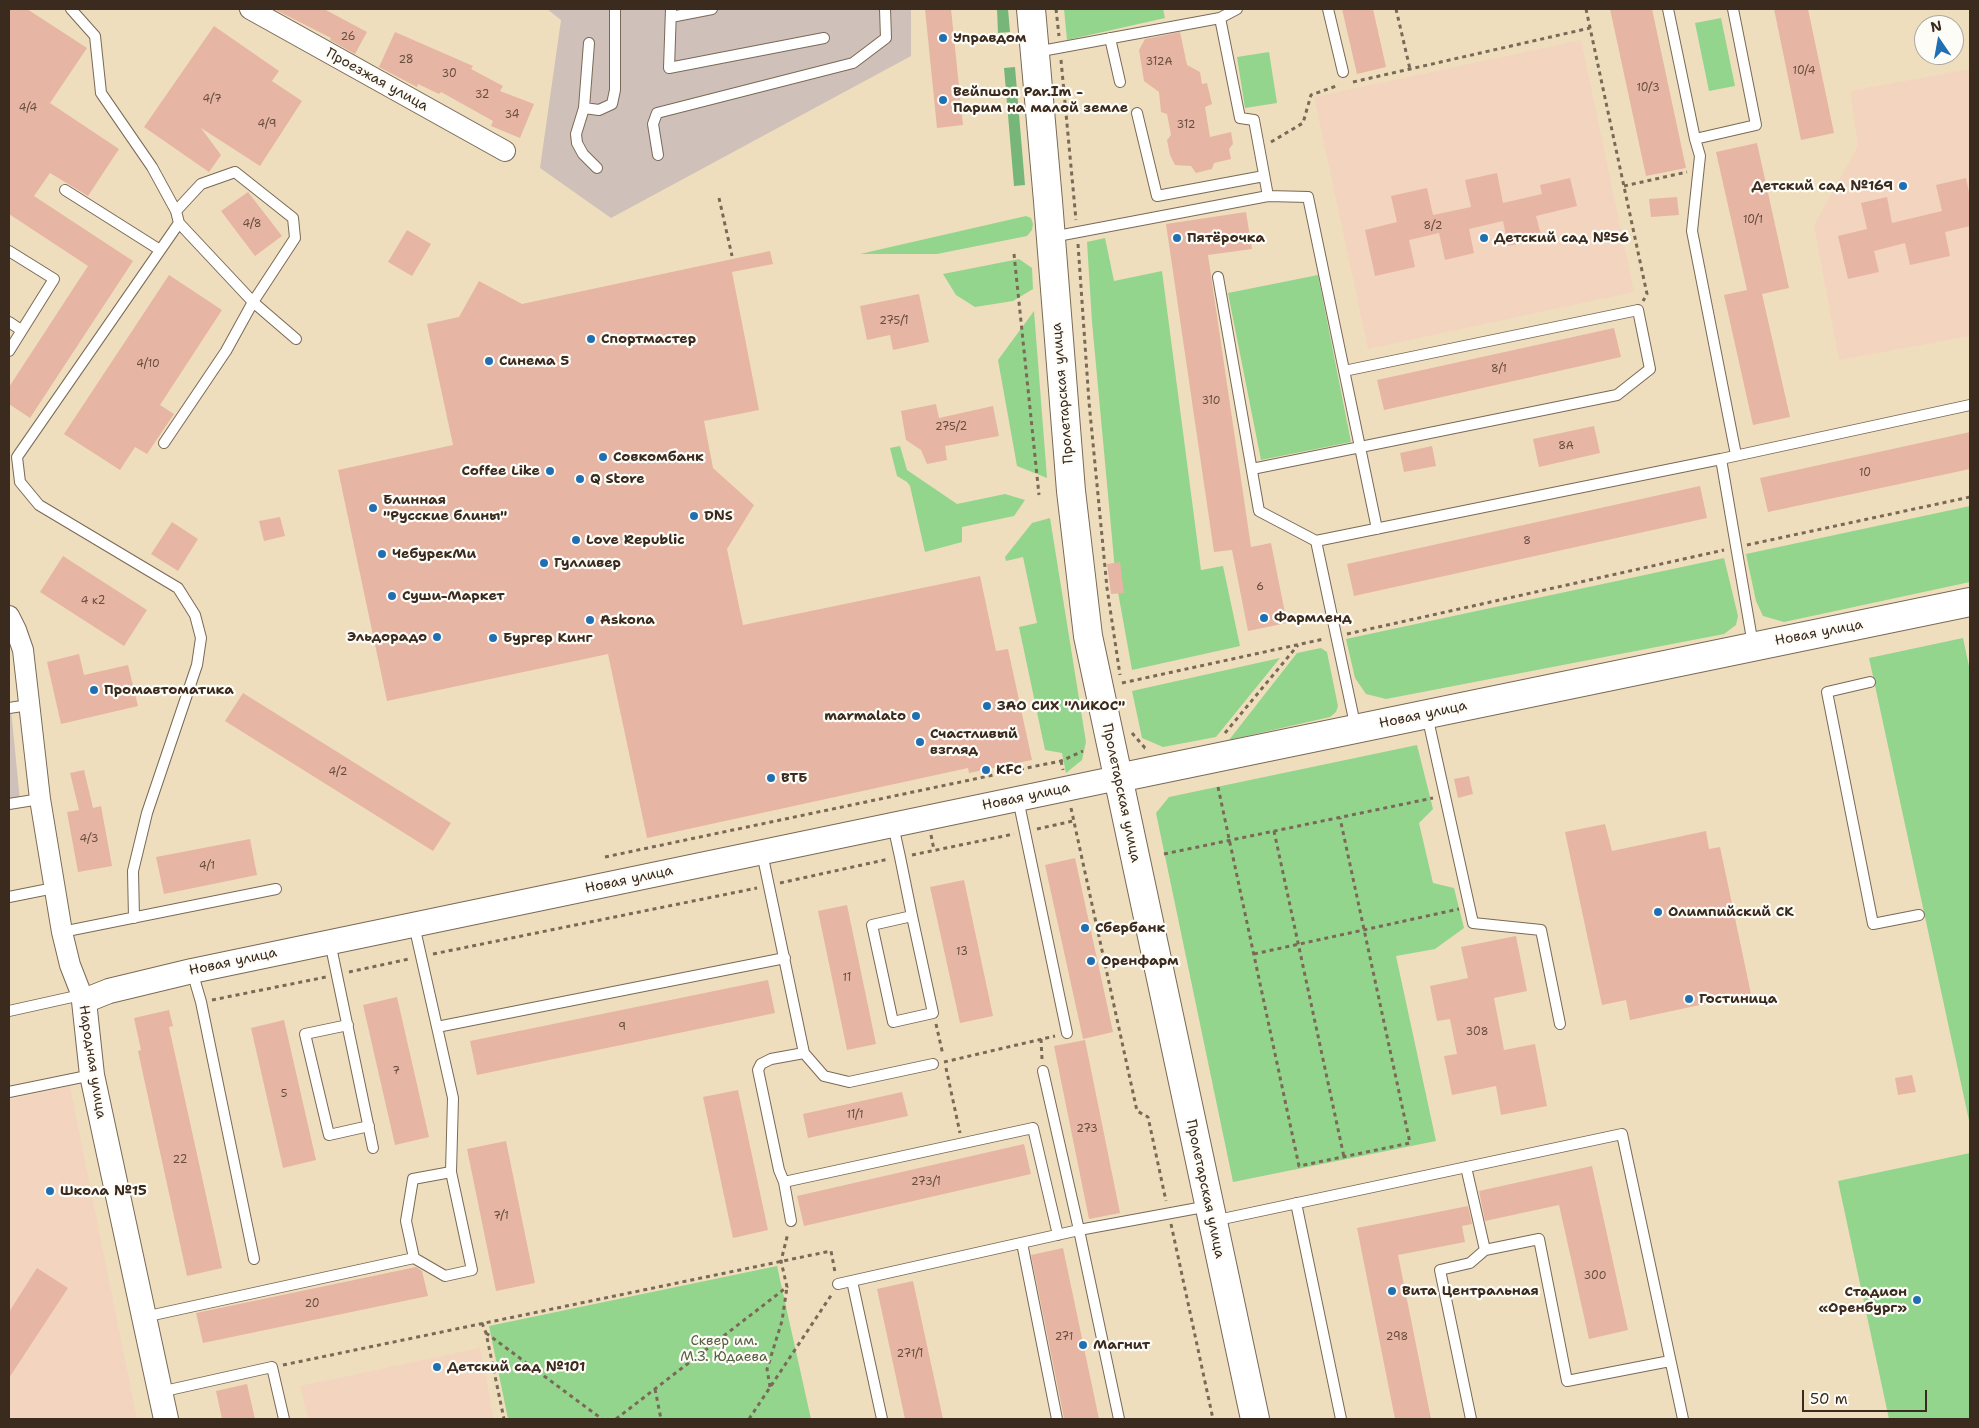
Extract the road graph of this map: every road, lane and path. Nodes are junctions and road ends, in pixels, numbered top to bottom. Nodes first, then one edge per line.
1 (71, 9) edge
2 (250, 9) edge
3 (614, 9) edge
4 (712, 9) edge
5 (885, 9) edge
6 (1031, 9) edge
7 (1056, 9) edge
8 (1236, 9) edge
9 (1328, 9) edge
10 (1396, 9) edge
11 (1586, 9) edge
12 (1668, 9) edge
13 (1732, 9) edge
14 (671, 13) edge
15 (1220, 18) junction
16 (1590, 28) junction
17 (824, 38) dead end
18 (1110, 38) junction
19 (589, 43) dead end
20 (1047, 49) junction
21 (1410, 69) junction
22 (1343, 72) dead end
23 (1120, 82) dead end
24 (1353, 82) dead end
25 (1343, 84) dead end
26 (584, 108) junction
27 (1137, 113) dead end
28 (1695, 139) junction
29 (1259, 148) junction
30 (505, 151) dead end
31 (658, 155) dead end
32 (597, 168) dead end
33 (1699, 169) junction
34 (1264, 176) junction
35 (1624, 186) junction
36 (65, 190) dead end
37 (1268, 196) junction
38 (719, 198) dead end
39 (176, 211) junction
40 (179, 223) junction
41 (1078, 232) junction
42 (1051, 237) junction
43 (160, 250) junction
44 (9, 251) edge
45 (1014, 254) dead end
46 (732, 256) dead end
47 (1218, 277) dead end
48 (253, 302) junction
49 (1638, 310) junction
50 (9, 322) edge
51 (21, 330) junction
52 (296, 339) dead end
53 (9, 351) edge
54 (1344, 372) junction
55 (1970, 405) edge
56 (164, 443) dead end
57 (1360, 448) junction
58 (1736, 455) junction
59 (1721, 459) junction
60 (1252, 469) junction
61 (1040, 495) dead end
62 (1970, 497) edge
63 (1377, 529) junction
64 (1316, 541) junction
65 (1736, 548) junction
66 (1970, 602) edge
67 (9, 616) edge
68 (1336, 636) junction
69 (1298, 645) junction
70 (1754, 646) junction
71 (1122, 682) junction
72 (1870, 682) dead end
73 (1123, 691) dead end
74 (29, 704) junction
75 (9, 708) edge
76 (1427, 714) junction
77 (1131, 726) dead end
78 (1356, 729) junction
79 (1220, 740) dead end
80 (1154, 750) dead end
81 (1084, 751) dead end
82 (1118, 778) junction
83 (1218, 787) dead end
84 (1444, 796) junction
85 (40, 799) junction
86 (1018, 799) junction
87 (9, 804) edge
88 (1340, 818) junction
89 (893, 825) junction
90 (1274, 831) junction
91 (1024, 832) junction
92 (1229, 840) junction
93 (762, 853) junction
94 (1164, 854) dead end
95 (605, 857) dead end
96 (900, 857) junction
97 (769, 885) junction
98 (54, 888) junction
99 (276, 889) dead end
100 (9, 897) edge
101 (1470, 907) junction
102 (1918, 914) dead end
103 (912, 916) junction
104 (134, 918) junction
105 (414, 924) junction
106 (1364, 930) junction
107 (62, 932) junction
108 (330, 942) junction
109 (1298, 945) junction
110 (1254, 954) junction
111 (421, 957) junction
112 (785, 958) junction
113 (192, 971) junction
114 (337, 974) junction
115 (82, 998) junction
116 (201, 1002) junction
117 (9, 1011) edge
118 (933, 1013) junction
119 (1560, 1024) dead end
120 (348, 1026) junction
121 (437, 1027) junction
122 (1067, 1033) joint
123 (1041, 1039) junction
124 (804, 1054) junction
125 (944, 1062) junction
126 (933, 1064) joint
127 (1043, 1071) joint
128 (92, 1074) junction
129 (9, 1092) edge
130 (369, 1126) junction
131 (963, 1143) junction
132 (373, 1148) dead end
133 (1344, 1157) junction
134 (1466, 1167) junction
135 (450, 1172) junction
136 (784, 1182) junction
137 (1296, 1203) junction
138 (1210, 1213) junction
139 (1169, 1214) junction
140 (791, 1221) joint
141 (1079, 1230) junction
142 (1058, 1235) junction
143 (1022, 1243) junction
144 (1485, 1250) junction
145 (414, 1258) junction
146 (254, 1259) dead end
147 (782, 1261) junction
148 (852, 1281) junction
149 (838, 1284) junction
150 (787, 1287) junction
151 (144, 1317) junction
152 (482, 1323) junction
153 (486, 1333) junction
154 (1670, 1361) junction
155 (272, 1367) junction
156 (770, 1387) junction
157 (655, 1389) junction
158 (160, 1392) junction
159 (166, 1419) edge
160 (284, 1419) edge
161 (504, 1419) edge
162 (602, 1419) edge
163 (616, 1419) edge
164 (661, 1419) edge
165 (750, 1419) edge
166 (882, 1419) edge
167 (1057, 1419) edge
168 (1119, 1419) edge
169 (1212, 1419) edge
170 (1255, 1419) edge
171 (1341, 1419) edge
172 (1471, 1419) edge
173 (1683, 1419) edge

1 - 39 lane
2 - 30 street, Проезжая улица
3 - 26 lane
4 - 14 lane
5 - 31 lane
6 - 20 main road, Пролетарская улица
7 - 20 path
8 - 15 lane
9 - 22 lane
10 - 21 path
11 - 16 path
12 - 28 lane
13 - 28 lane
14 - 17 lane
15 - 18 lane
15 - 29 lane
16 - 21 path
16 - 35 path
18 - 20 lane
18 - 23 lane
19 - 26 lane
20 - 41 path
20 - 42 main road, Пролетарская улица
21 - 24 path
25 - 29 path
26 - 32 lane
27 - 34 lane
28 - 33 lane
29 - 34 lane
33 - 35 path
33 - 58 lane
34 - 37 lane
35 - 49 path
36 - 43 lane
37 - 41 lane
37 - 54 lane
38 - 46 path
39 - 40 lane
39 - 48 lane
40 - 43 lane
40 - 48 lane
41 - 42 lane
41 - 71 path
42 - 82 main road, Пролетарская улица
43 - 104 lane
44 - 51 lane
45 - 61 path
47 - 60 lane
48 - 52 lane
48 - 56 lane
49 - 54 lane
49 - 57 lane
50 - 51 lane
51 - 53 lane
54 - 57 lane
55 - 58 lane
57 - 60 lane
57 - 63 lane
58 - 59 lane
59 - 63 lane
59 - 65 lane
60 - 64 lane
62 - 65 path
63 - 64 lane
64 - 68 lane
65 - 68 path
65 - 70 lane
66 - 70 main road, Новая улица
67 - 74 street, Народная улица
68 - 69 path
68 - 78 lane
69 - 71 path
69 - 79 path
70 - 76 main road, Новая улица
71 - 73 path
72 - 102 lane
74 - 75 lane
74 - 85 street, Народная улица
76 - 78 main road, Новая улица
76 - 84 lane
77 - 80 path
78 - 82 main road, Новая улица
81 - 95 path
82 - 86 street, Новая улица
82 - 138 main road, Пролетарская улица
83 - 92 path
84 - 88 path
84 - 101 lane
85 - 87 lane
85 - 98 street, Народная улица
86 - 89 street, Новая улица
86 - 91 lane
88 - 90 path
88 - 106 path
89 - 93 street, Новая улица
89 - 96 lane
90 - 92 path
90 - 109 path
91 - 96 path
91 - 122 lane
91 - 139 path
92 - 94 path
92 - 110 path
93 - 97 lane
93 - 105 street, Новая улица
96 - 97 path
96 - 103 lane
97 - 111 path
97 - 112 lane
98 - 100 lane
98 - 107 street, Народная улица
99 - 104 lane
101 - 106 path
101 - 119 lane
103 - 118 lane
103 - 118 lane
104 - 107 lane
105 - 108 street, Новая улица
105 - 111 lane
106 - 109 path
106 - 133 path
107 - 115 street, Народная улица
108 - 113 street, Новая улица
108 - 114 lane
109 - 110 path
109 - 133 path
110 - 133 path
111 - 114 path
111 - 121 lane
112 - 121 lane
112 - 124 lane
113 - 115 street, Новая улица
113 - 116 lane
114 - 116 path
114 - 120 lane
115 - 117 lane
115 - 128 street, Народная улица
116 - 146 lane
118 - 125 path
120 - 130 lane
120 - 130 lane
121 - 135 lane
122 - 123 path
123 - 125 path
123 - 127 path
124 - 126 lane
124 - 136 lane
125 - 126 path
125 - 131 path
127 - 141 lane
128 - 129 lane
128 - 151 street, Народная улица
130 - 132 lane
131 - 136 lane
131 - 142 lane
134 - 137 lane
134 - 144 lane
134 - 154 lane
135 - 145 lane
135 - 145 lane
136 - 140 lane
137 - 138 lane
137 - 171 lane
138 - 139 lane
138 - 170 main road, Пролетарская улица
139 - 141 lane
139 - 169 path
140 - 147 path
141 - 142 lane
141 - 168 lane
142 - 143 lane
143 - 148 lane
143 - 167 lane
144 - 154 lane
144 - 172 lane
145 - 151 lane
147 - 149 path
147 - 150 path
147 - 152 path
148 - 149 lane
148 - 166 lane
149 - 156 path
150 - 156 path
150 - 157 path
151 - 158 street, Народная улица
152 - 153 path
152 - 155 path
153 - 161 path
153 - 162 path
154 - 173 lane
155 - 158 lane
155 - 160 lane
156 - 165 path
157 - 163 path
157 - 164 path
158 - 159 street, Народная улица

